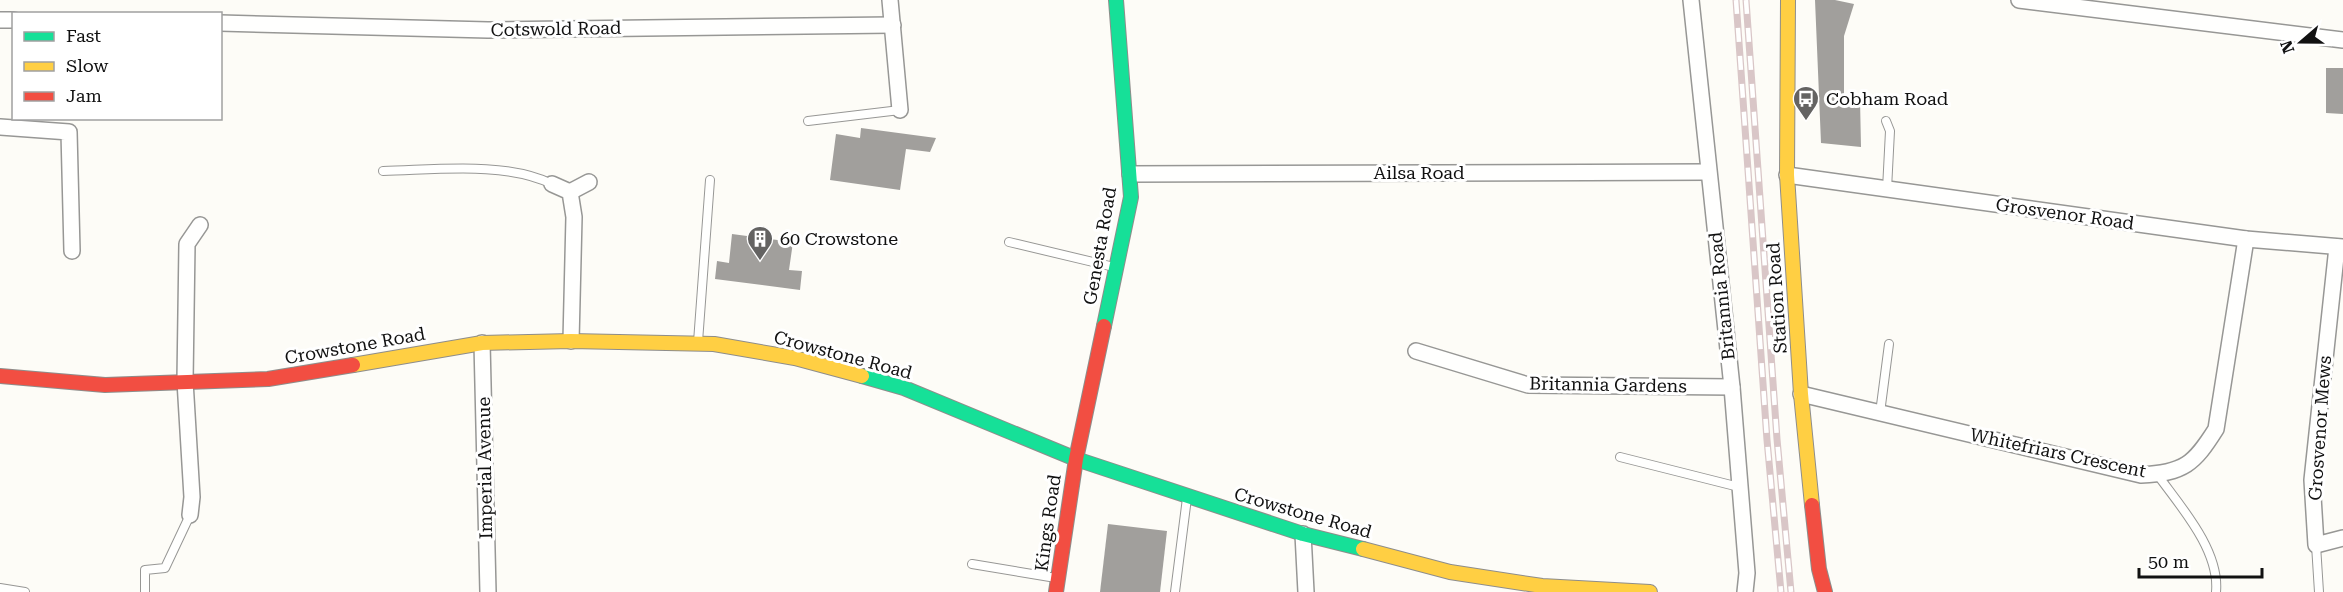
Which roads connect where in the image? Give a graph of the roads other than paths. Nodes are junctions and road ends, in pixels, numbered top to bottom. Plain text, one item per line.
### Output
1 (890, 0) edge
2 (1116, 0) edge
3 (1691, 0) edge
4 (1788, 0) edge
5 (2019, 0) edge
6 (222, 23) edge
7 (892, 26) junction
8 (2343, 40) edge
9 (900, 110) joint
10 (808, 121) dead end
11 (1886, 121) dead end
12 (0, 127) edge
13 (383, 171) dead end
14 (1708, 172) junction
15 (1130, 174) junction
16 (1787, 175) junction
17 (710, 180) dead end
18 (590, 182) dead end
19 (552, 184) joint
20 (1887, 189) junction
21 (570, 192) junction
22 (200, 225) dead end
23 (2246, 239) junction
24 (1009, 242) dead end
25 (2340, 247) edge
26 (72, 251) dead end
27 (1116, 267) junction
28 (571, 341) junction
29 (482, 344) junction
30 (698, 344) junction
31 (1889, 344) dead end
32 (1416, 351) dead end
33 (0, 376) edge
34 (185, 381) junction
35 (1732, 387) junction
36 (1801, 394) junction
37 (1880, 413) junction
38 (1620, 457) dead end
39 (1076, 459) junction
40 (2157, 474) junction
41 (1738, 487) junction
42 (1187, 496) junction
43 (190, 515) joint
44 (1303, 534) junction
45 (2343, 538) edge
46 (2316, 545) junction
47 (972, 564) dead end
48 (1057, 585) edge
49 (0, 588) edge
50 (1543, 589) edge
51 (13, 592) edge
52 (25, 592) edge
53 (145, 592) edge
54 (488, 592) edge
55 (1174, 592) edge
56 (1306, 592) edge
57 (1650, 592) edge
58 (1745, 592) edge
59 (1825, 592) edge
60 (2216, 592) edge
61 (2319, 592) edge

1 - 7 street
2 - 15 street, Genesta Road
3 - 14 street, Britannia Road
4 - 16 street, Station Road
5 - 8 street
6 - 7 street, Cotswold Road
7 - 9 street
9 - 10 lane
11 - 20 lane
12 - 26 street
13 - 19 lane
14 - 15 street, Ailsa Road
14 - 35 street, Britannia Road
15 - 27 street, Genesta Road
16 - 20 street, Grosvenor Road
16 - 36 street, Station Road
17 - 30 lane
18 - 21 street
19 - 21 street
20 - 23 street, Grosvenor Road
21 - 28 street
22 - 34 street
23 - 25 street, Grosvenor Road
23 - 40 street, Whitefriars Crescent
24 - 27 lane
25 - 46 street, Grosvenor Mews
27 - 39 street, Genesta Road
28 - 29 street, Crowstone Road
28 - 30 street, Crowstone Road
29 - 34 street, Crowstone Road
29 - 54 street, Imperial Avenue
30 - 39 street, Crowstone Road
31 - 37 lane
32 - 35 street, Britannia Gardens
33 - 34 street, Crowstone Road
34 - 43 street
35 - 41 street, Britannia Road
36 - 37 street, Whitefriars Crescent
36 - 59 street, Station Road
37 - 40 street, Whitefriars Crescent
38 - 41 lane
39 - 42 street, Crowstone Road
39 - 48 street, Kings Road
40 - 60 lane
41 - 58 street, Britannia Road
42 - 44 street, Crowstone Road
42 - 55 lane
43 - 53 lane
44 - 50 street, Crowstone Road
44 - 56 street
45 - 46 street
46 - 61 lane
47 - 48 lane
49 - 51 lane
50 - 57 street, Crowstone Road
51 - 52 lane

